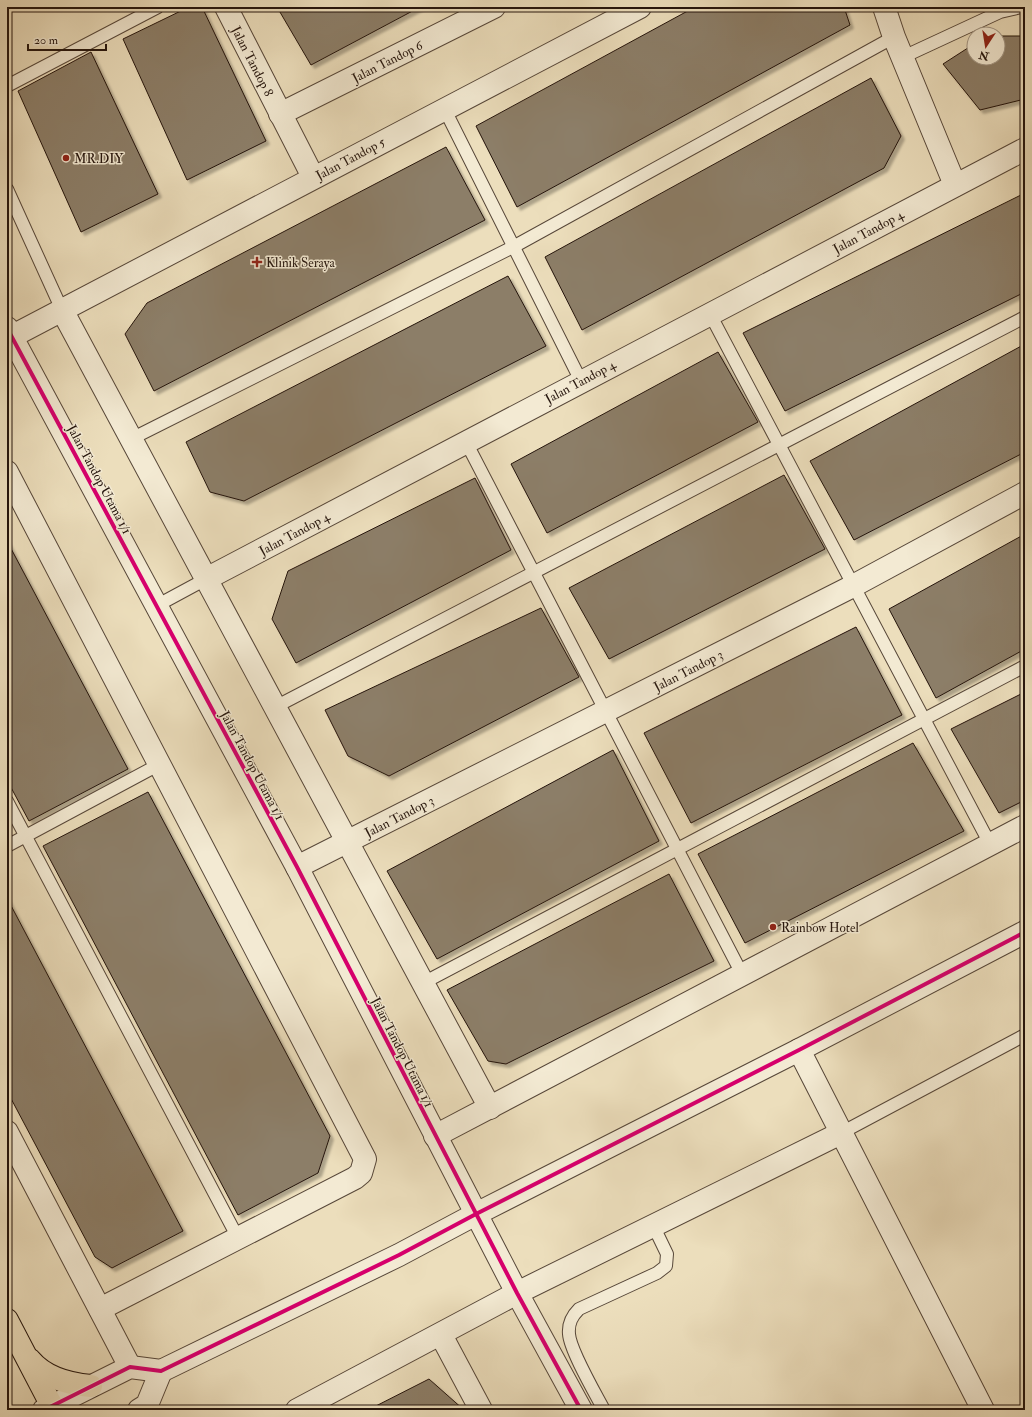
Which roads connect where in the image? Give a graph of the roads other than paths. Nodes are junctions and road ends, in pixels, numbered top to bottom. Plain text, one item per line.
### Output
1 (158, 7) edge
2 (226, 7) edge
3 (494, 7) edge
4 (640, 7) edge
5 (884, 7) edge
6 (1021, 7) edge
7 (894, 37) junction
8 (903, 57) junction
9 (7, 86) edge
10 (444, 108) junction
11 (280, 114) junction
12 (1025, 149) edge
13 (313, 177) junction
14 (955, 185) junction
15 (7, 189) edge
16 (513, 247) junction
17 (62, 310) junction
18 (710, 314) junction
19 (1025, 317) edge
20 (9, 334) edge
21 (581, 381) junction
22 (131, 439) junction
23 (466, 442) junction
24 (779, 445) junction
25 (7, 472) edge
26 (1025, 493) edge
27 (533, 572) junction
28 (206, 579) junction
29 (854, 586) junction
30 (156, 606) junction
31 (1025, 666) edge
32 (275, 707) junction
33 (606, 711) junction
34 (923, 718) junction
35 (160, 764) junction
36 (7, 801) edge
37 (1025, 826) edge
38 (25, 836) junction
39 (348, 842) junction
40 (990, 844) junction
41 (7, 846) edge
42 (676, 848) junction
43 (297, 868) junction
44 (1025, 932) edge
45 (742, 974) junction
46 (423, 983) junction
47 (1025, 1035) edge
48 (799, 1050) junction
49 (490, 1108) junction
50 (7, 1132) edge
51 (841, 1133) junction
52 (435, 1136) junction
53 (476, 1214) junction
54 (653, 1225) junction
55 (238, 1238) junction
56 (517, 1293) junction
57 (100, 1309) junction
58 (7, 1320) edge
59 (441, 1335) junction
60 (22, 1349) junction
61 (130, 1367) junction
62 (161, 1371) junction
63 (91, 1386) junction
64 (50, 1408) edge
65 (145, 1408) edge
66 (301, 1409) edge
67 (481, 1410) edge
68 (581, 1410) edge
69 (604, 1410) edge
70 (983, 1410) edge

1 - 9 lane
2 - 11 street, Jalan Tandop 8
3 - 11 street, Jalan Tandop 6
4 - 10 street, Jalan Tandop 5
5 - 7 street
6 - 8 lane
7 - 8 street
7 - 16 lane
8 - 14 street
10 - 13 street, Jalan Tandop 5
10 - 16 lane
11 - 13 street, Jalan Tandop 8
12 - 14 street, Jalan Tandop 4
13 - 17 street, Jalan Tandop 5
14 - 18 street, Jalan Tandop 4
15 - 17 lane
16 - 21 lane
16 - 22 lane
17 - 20 street, Jalan Tandop 5
17 - 22 street
18 - 21 street, Jalan Tandop 4
18 - 24 lane
19 - 24 lane
20 - 30 street, Jalan Tandop Utama 1/1
21 - 23 street, Jalan Tandop 4
22 - 28 street
23 - 27 lane
23 - 28 street, Jalan Tandop 4
24 - 27 lane
24 - 29 lane
25 - 35 street
26 - 29 street, Jalan Tandop 3
27 - 32 lane
27 - 33 lane
28 - 30 lane
28 - 32 street
29 - 33 street, Jalan Tandop 3
29 - 34 lane
30 - 43 street, Jalan Tandop Utama 1/1
31 - 34 lane
32 - 39 street
33 - 39 street, Jalan Tandop 3
33 - 42 lane
34 - 40 lane
34 - 42 lane
35 - 38 lane
35 - 55 street
36 - 38 lane
37 - 40 street
38 - 41 lane
38 - 55 lane
39 - 43 street, Jalan Tandop 3
39 - 46 street
40 - 45 street
42 - 45 lane
42 - 46 lane
43 - 52 street, Jalan Tandop Utama 1/1
44 - 48 street
45 - 49 street
46 - 49 street
47 - 51 lane
48 - 51 street
48 - 53 street
49 - 52 street
50 - 57 street
51 - 54 street
51 - 70 street
52 - 53 street, Jalan Tandop Utama 1/1
53 - 56 street, Jalan Tandop Utama 1/1
53 - 62 street
54 - 56 street
54 - 69 lane
55 - 57 street
56 - 59 street
56 - 68 street, Jalan Tandop Utama 1/1
57 - 61 street
58 - 60 main road
59 - 66 street
59 - 67 street
60 - 63 main road
60 - 64 main road
61 - 62 street
61 - 63 street
62 - 65 street
63 - 64 street

